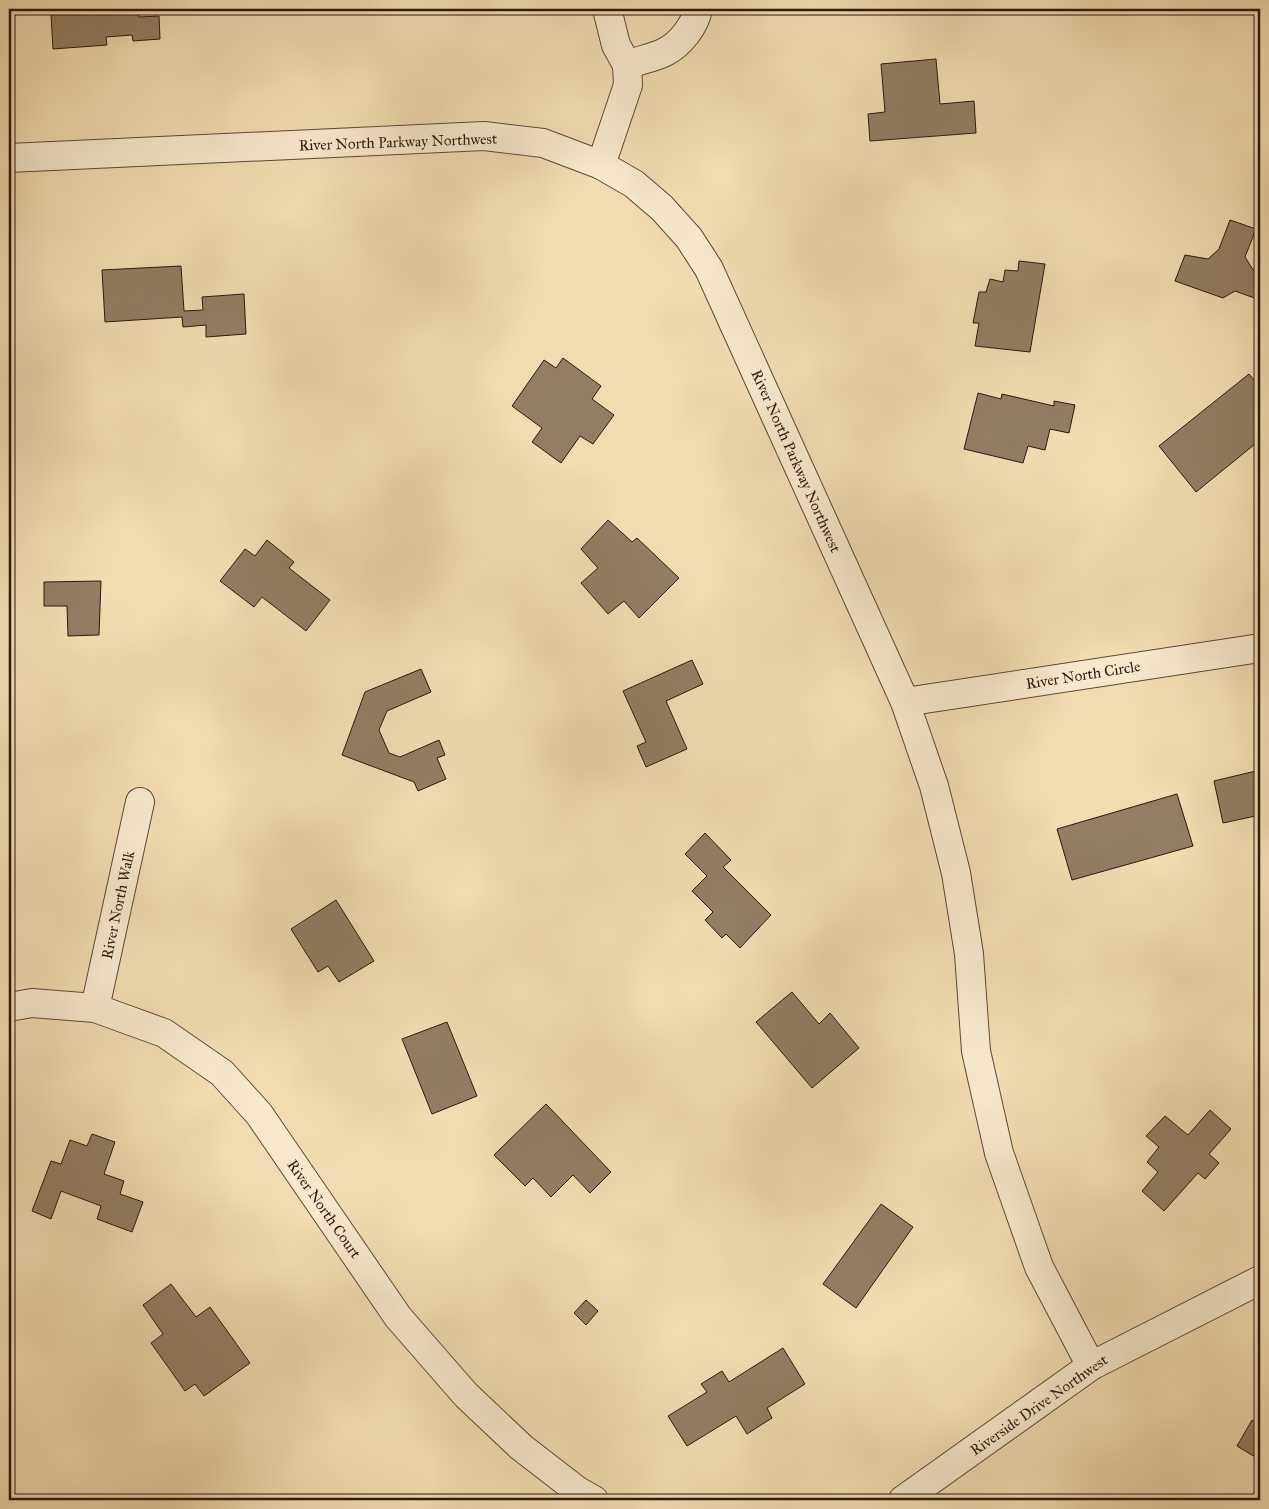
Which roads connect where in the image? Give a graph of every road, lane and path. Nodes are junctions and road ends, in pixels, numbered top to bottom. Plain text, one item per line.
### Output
1 (607, 9) edge
2 (698, 9) edge
3 (627, 65) junction
4 (9, 158) edge
5 (601, 165) junction
6 (1260, 648) edge
7 (905, 702) junction
8 (140, 802) dead end
9 (9, 1006) edge
10 (95, 1008) junction
11 (1260, 1280) edge
12 (1091, 1366) junction
13 (594, 1500) edge
14 (903, 1500) edge

1 - 3 street
2 - 3 street
3 - 5 street
4 - 5 street, River North Parkway Northwest
5 - 7 street, River North Parkway Northwest
6 - 7 street, River North Circle
7 - 12 street, River North Parkway Northwest
8 - 10 street, River North Walk
9 - 10 street, River North Court
10 - 13 street, River North Court
11 - 12 street, Riverside Drive Northwest
12 - 14 street, Riverside Drive Northwest

